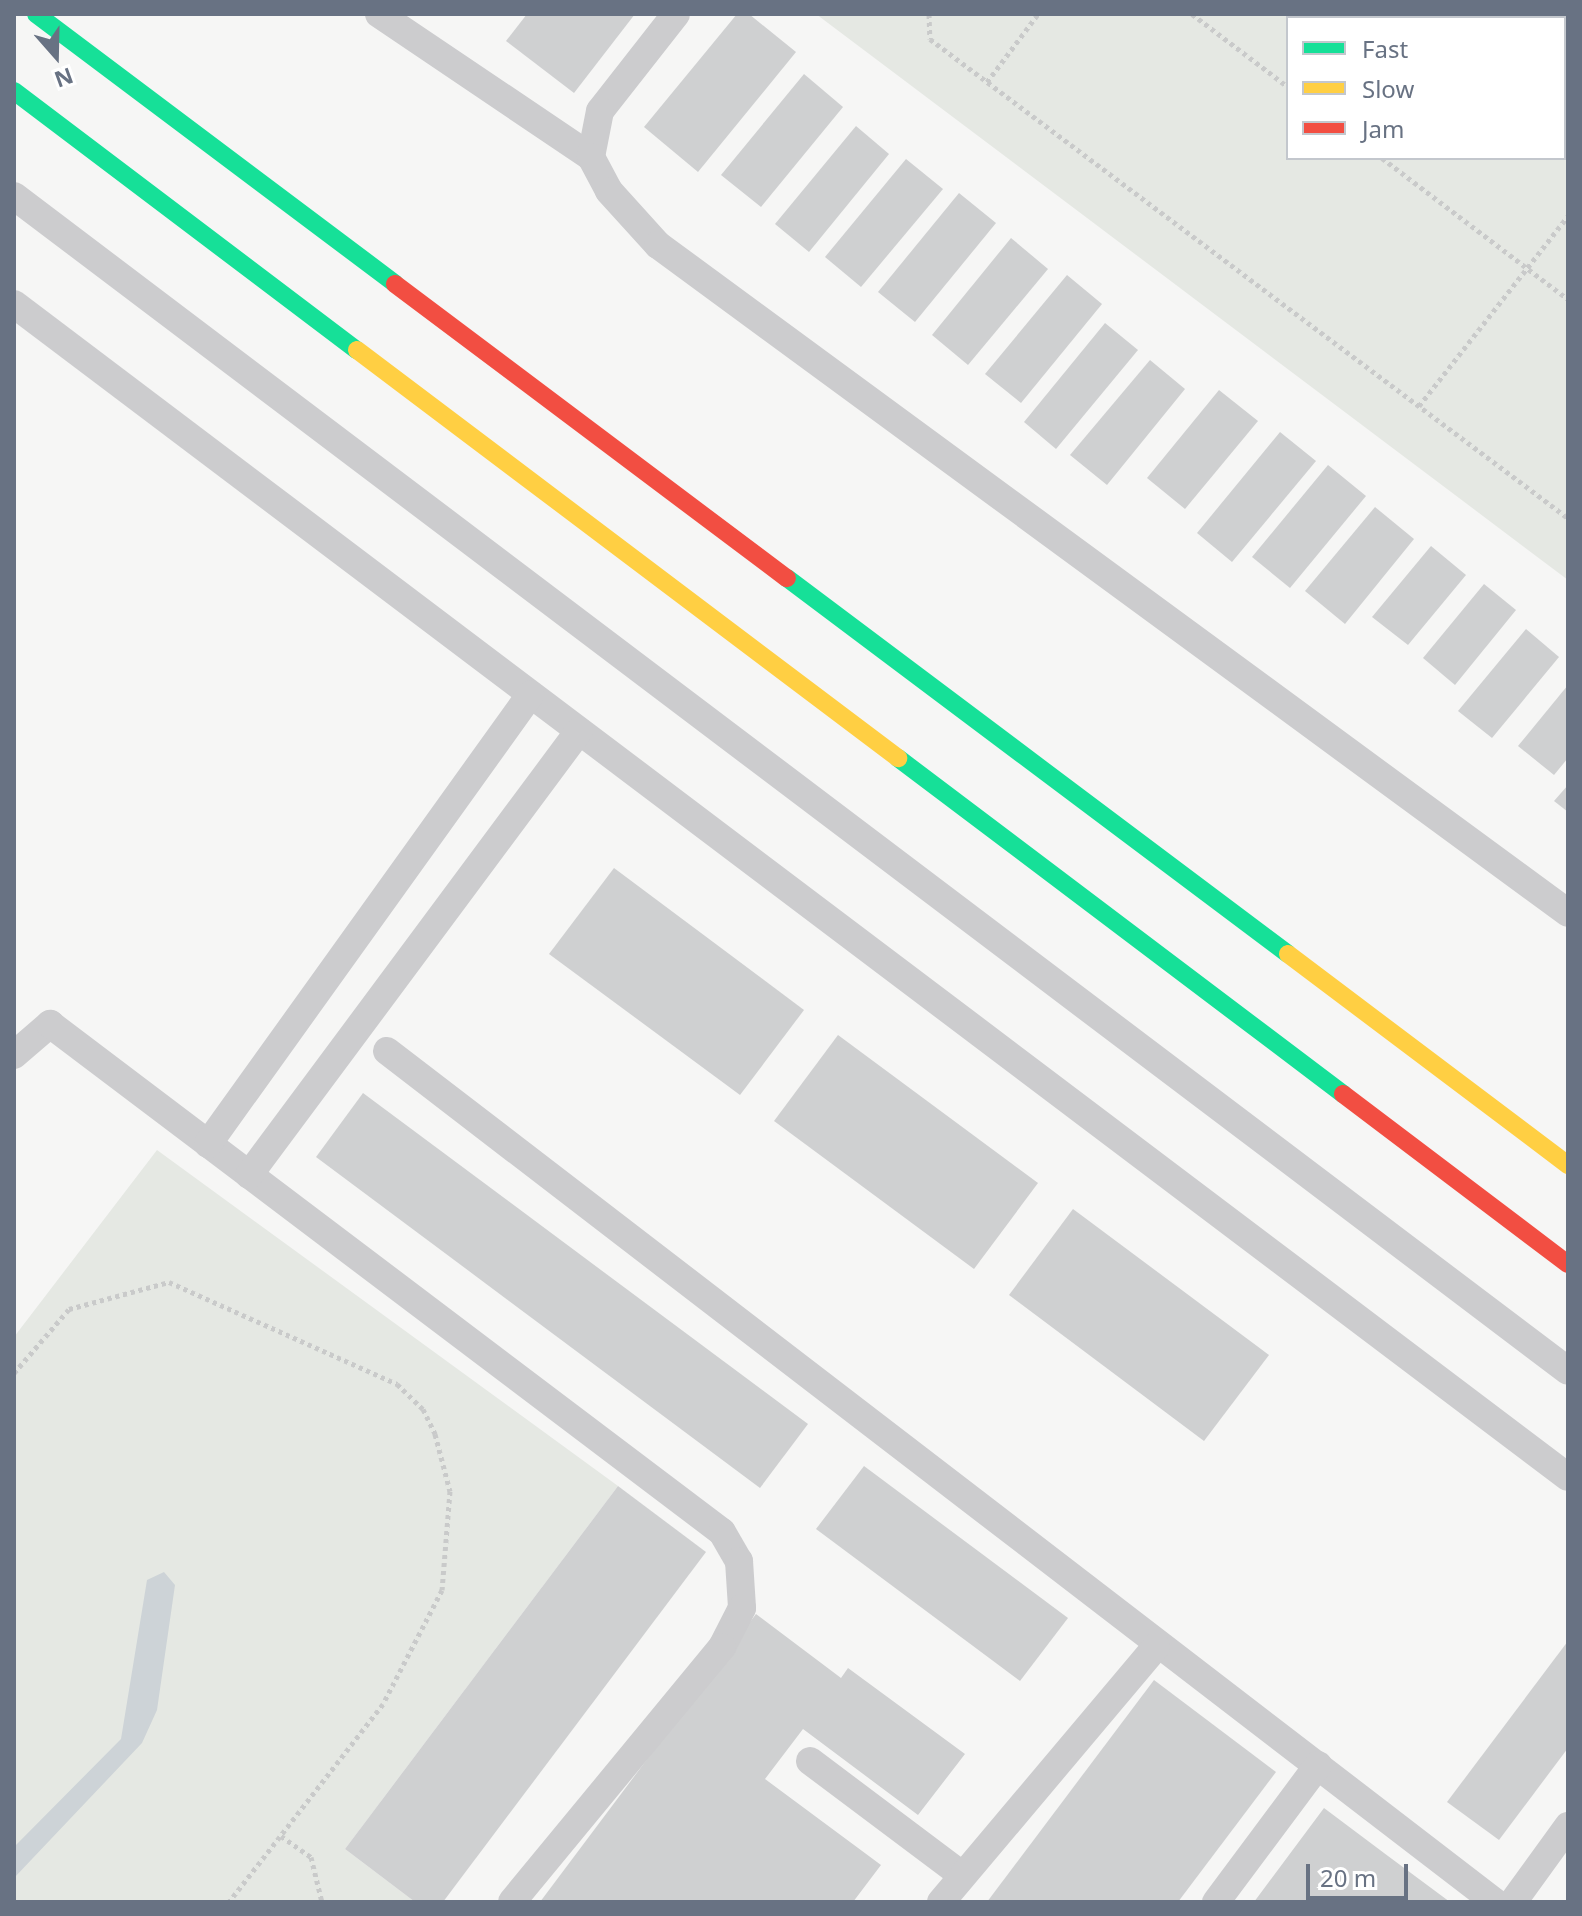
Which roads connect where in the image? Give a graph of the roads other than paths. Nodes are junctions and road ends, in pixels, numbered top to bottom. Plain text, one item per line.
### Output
1 (36, 14) edge
2 (379, 14) edge
3 (676, 14) edge
4 (14, 91) edge
5 (591, 157) junction
6 (14, 196) edge
7 (14, 304) edge
8 (530, 695) junction
9 (579, 731) junction
10 (1568, 913) edge
11 (387, 1051) dead end
12 (14, 1055) edge
13 (208, 1144) junction
14 (1568, 1165) edge
15 (249, 1175) junction
16 (1568, 1264) edge
17 (1568, 1371) edge
18 (1568, 1477) edge
19 (1156, 1647) junction
20 (810, 1761) dead end
21 (1318, 1765) junction
22 (1568, 1826) edge
23 (959, 1873) junction
24 (512, 1902) edge
25 (941, 1902) edge
26 (1216, 1902) edge
27 (1495, 1902) edge
28 (1513, 1902) edge

1 - 14 street
2 - 5 street
3 - 5 street
4 - 16 street
5 - 10 street
6 - 17 street
7 - 8 street
8 - 9 street
8 - 13 street
9 - 15 street
9 - 18 street
11 - 19 street
12 - 13 street
13 - 15 street
15 - 24 street
19 - 21 street
19 - 23 street
20 - 23 street
21 - 26 street
21 - 27 street
22 - 28 street
23 - 25 street

